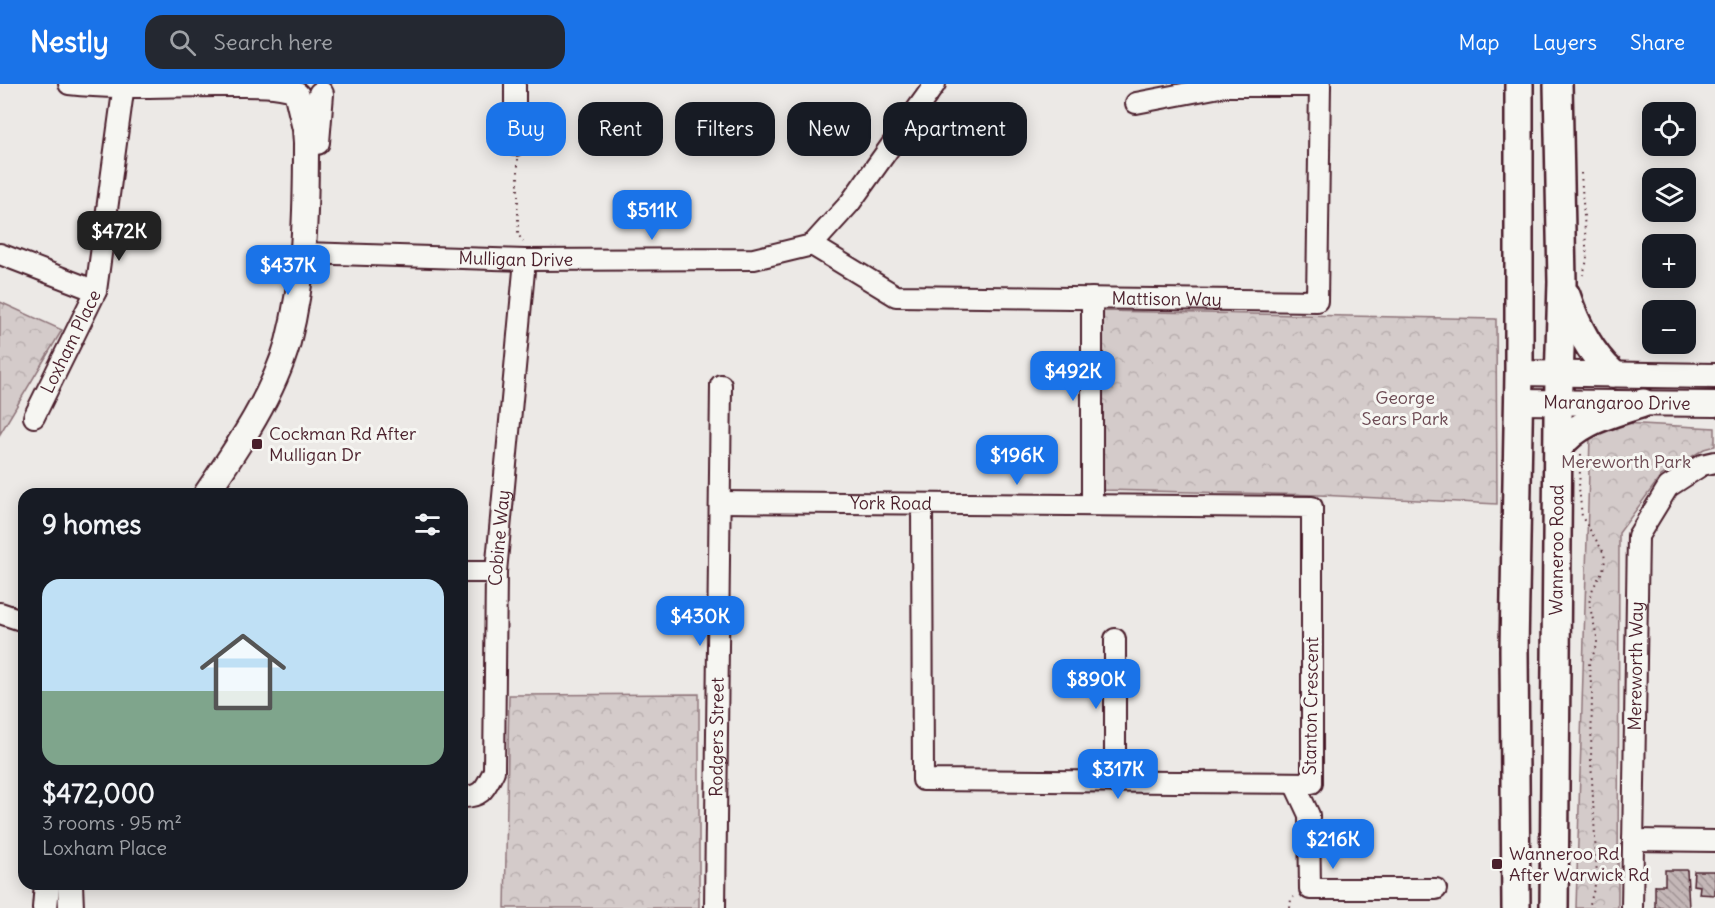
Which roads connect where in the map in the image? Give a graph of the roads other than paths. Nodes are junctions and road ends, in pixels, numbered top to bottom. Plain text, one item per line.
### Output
1 (69, 84) edge
2 (515, 84) edge
3 (935, 84) edge
4 (1519, 84) edge
5 (1558, 84) edge
6 (1320, 85) edge
7 (124, 86) edge
8 (306, 90) edge
9 (515, 102) edge
10 (1136, 103) dead end
11 (813, 245) junction
12 (524, 251) junction
13 (309, 253) junction
14 (0, 254) edge
15 (1572, 282) junction
16 (96, 291) junction
17 (1092, 298) junction
18 (1559, 372) junction
19 (1519, 373) junction
20 (1612, 373) junction
21 (1715, 376) edge
22 (721, 385) dead end
23 (1519, 402) junction
24 (1559, 402) junction
25 (1643, 403) junction
26 (1715, 404) edge
27 (34, 417) dead end
28 (1558, 448) junction
29 (1715, 462) edge
30 (210, 488) edge
31 (225, 488) edge
32 (721, 502) junction
33 (922, 504) junction
34 (1092, 505) junction
35 (1312, 507) joint
36 (468, 572) edge
37 (496, 572) junction
38 (0, 613) edge
39 (18, 619) edge
40 (1115, 639) dead end
41 (1115, 782) junction
42 (1294, 783) junction
43 (468, 797) edge
44 (1633, 840) junction
45 (1715, 841) edge
46 (1436, 889) dead end
47 (46, 890) edge
48 (70, 890) edge
49 (45, 908) edge
50 (71, 908) edge
51 (715, 908) edge
52 (1516, 908) edge
53 (1554, 908) edge
54 (1632, 908) edge

1 - 7 street
2 - 9 street
3 - 11 street
4 - 19 highway
5 - 15 highway, Wanneroo Road
6 - 10 street
6 - 17 street, Mattison Way
7 - 8 street
7 - 16 street, Loxham Place
8 - 13 main road
11 - 12 street, Mulligan Drive
11 - 17 street, Mattison Way
12 - 13 street, Mulligan Drive
12 - 37 street, Cobine Way
13 - 30 main road
13 - 31 main road
14 - 16 street
15 - 18 highway, Wanneroo Road
15 - 20 highway
16 - 27 street, Loxham Place
17 - 34 street
18 - 19 main road, Marangaroo Drive
18 - 20 main road, Marangaroo Drive
18 - 24 highway, Wanneroo Road
19 - 23 highway
20 - 21 main road, Marangaroo Drive
22 - 32 street, Rodgers Street
23 - 24 main road, Marangaroo Drive
23 - 52 highway
24 - 25 main road, Marangaroo Drive
24 - 28 highway, Wanneroo Road
25 - 26 main road, Marangaroo Drive
25 - 28 highway
28 - 53 highway, Wanneroo Road
29 - 44 street, Mereworth Way
32 - 33 street, York Road
32 - 51 street, Rodgers Street
33 - 34 street, York Road
33 - 41 street, Stanton Crescent
34 - 35 street, York Road
35 - 42 street, Stanton Crescent
36 - 37 street
37 - 43 street, Cobine Way
38 - 39 street
40 - 41 street
41 - 42 street, Stanton Crescent
42 - 46 street
44 - 45 street
44 - 54 street, Mereworth Way
47 - 49 main road
48 - 50 main road

